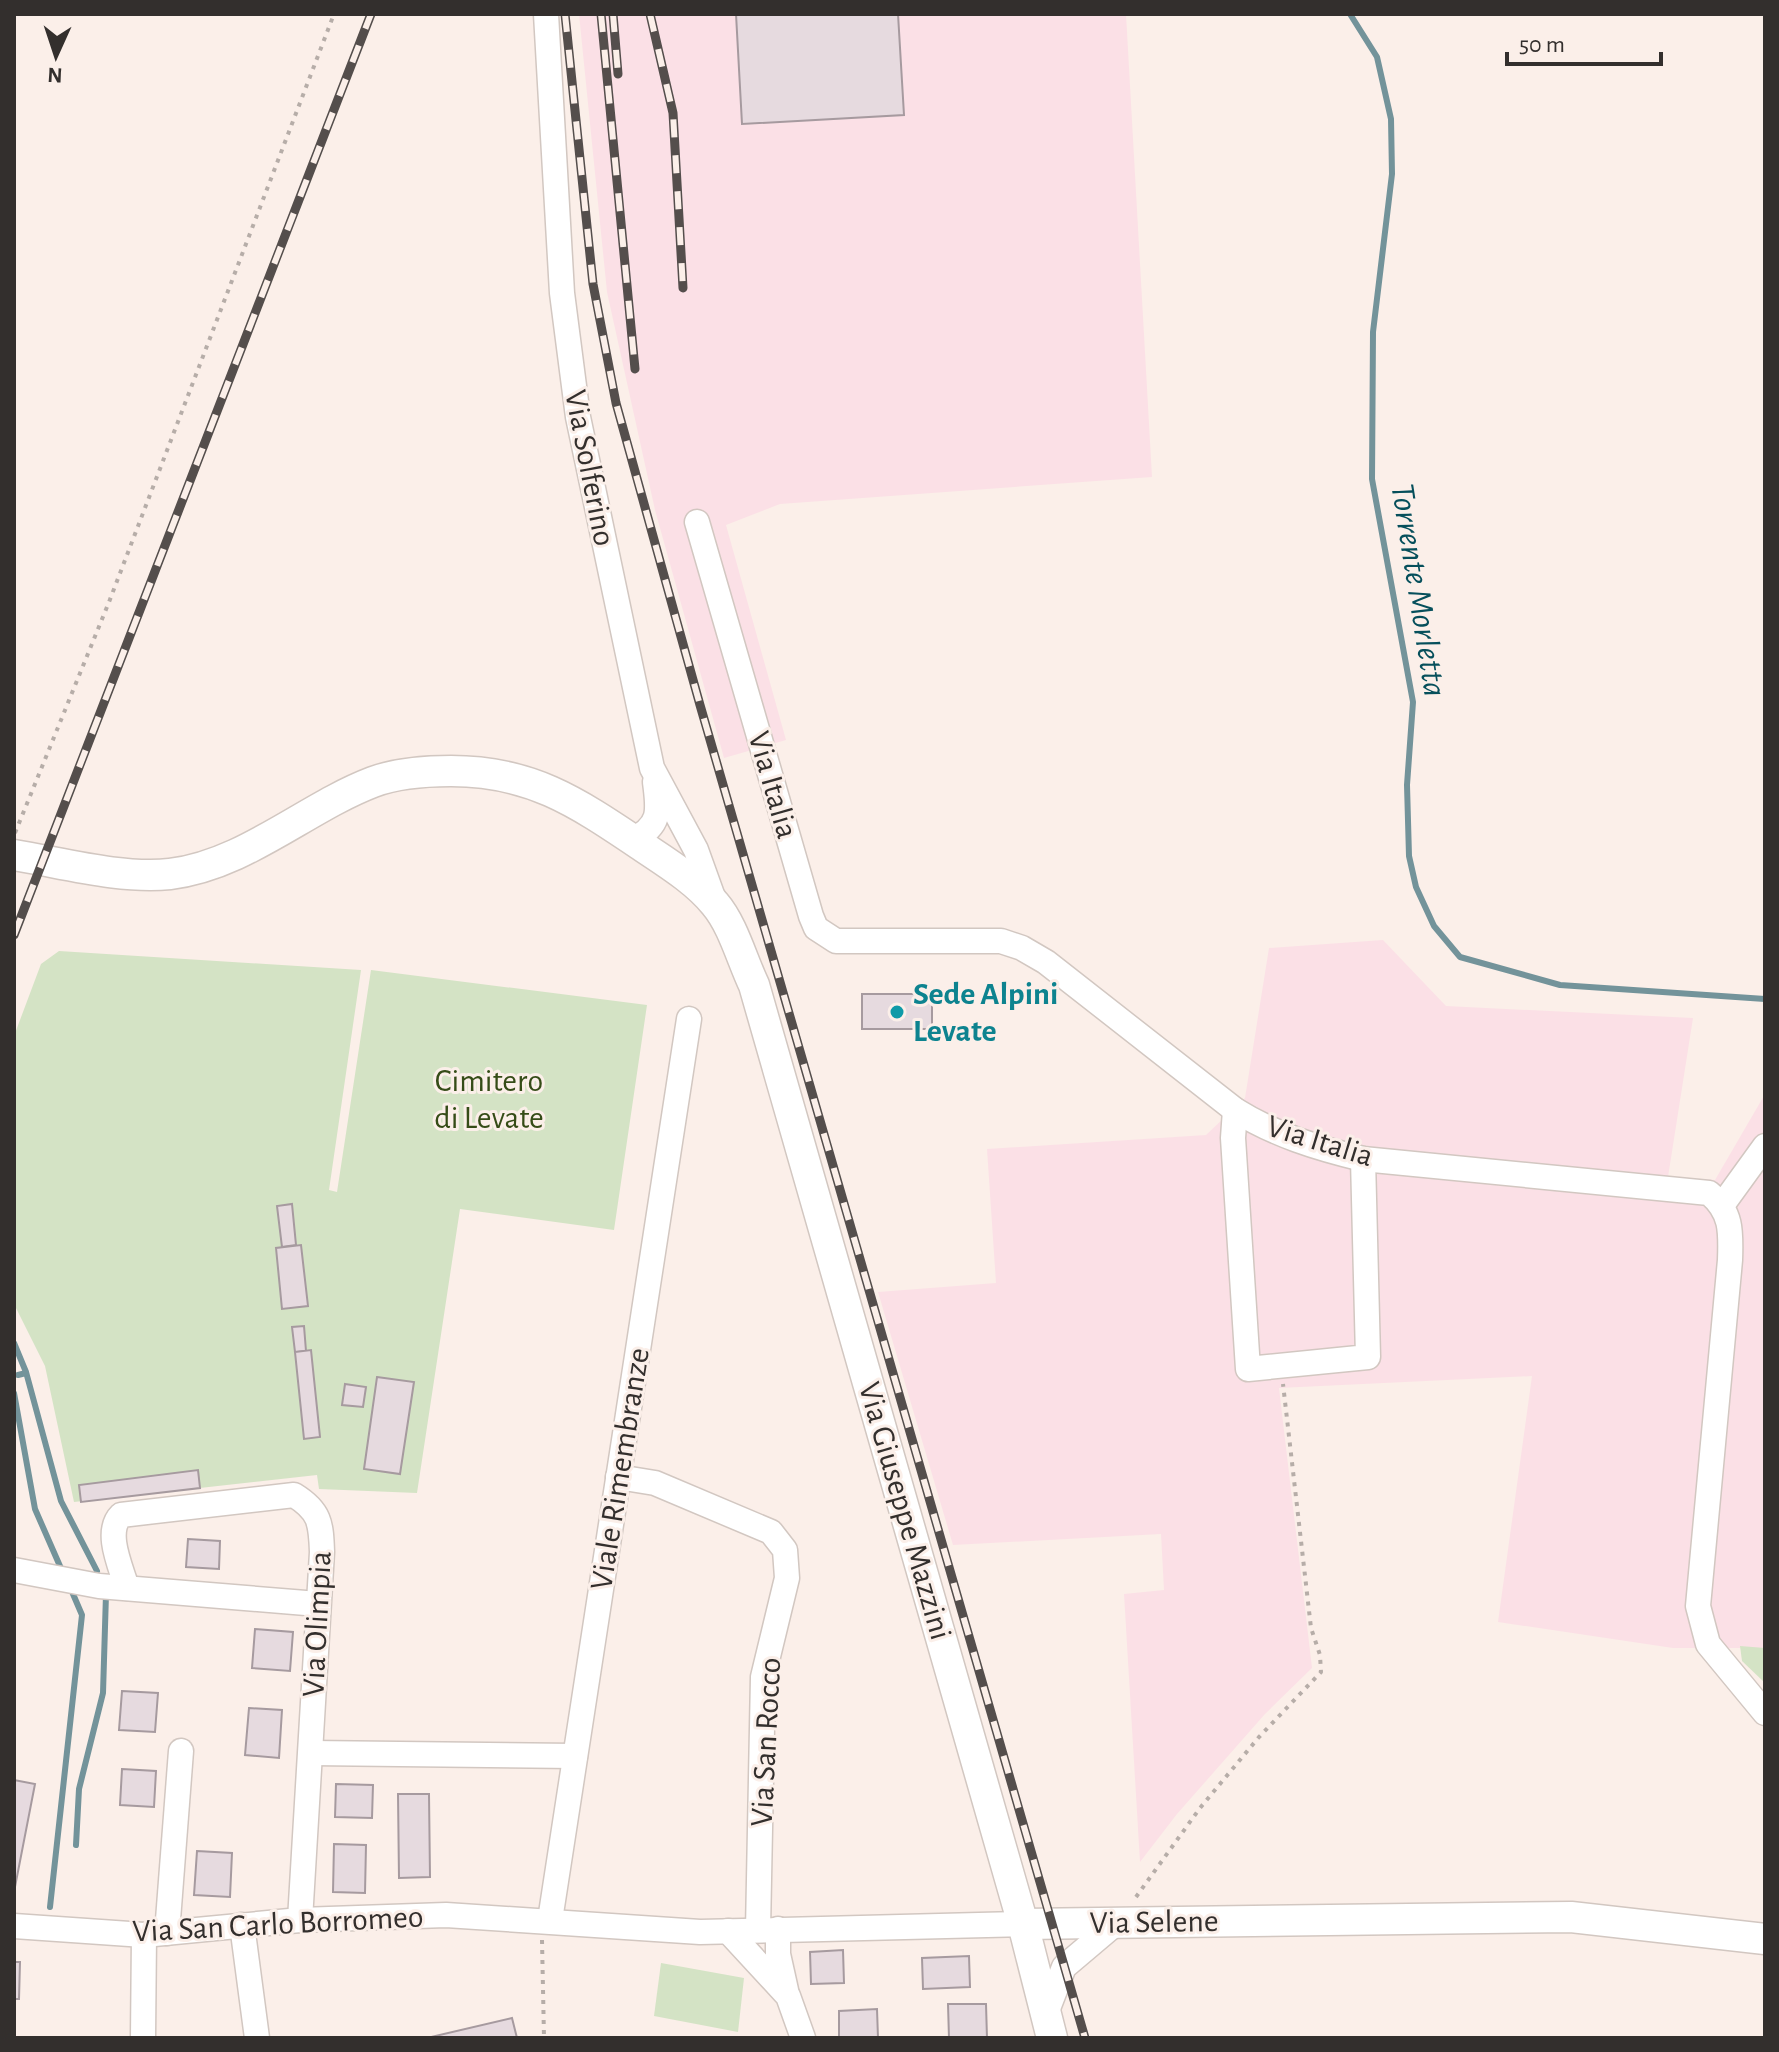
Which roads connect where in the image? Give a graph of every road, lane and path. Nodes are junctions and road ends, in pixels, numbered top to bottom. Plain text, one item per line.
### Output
1 (334, 14) edge
2 (546, 14) edge
3 (697, 522) dead end
4 (652, 768) junction
5 (681, 819) junction
6 (14, 835) edge
7 (632, 840) junction
8 (14, 855) edge
9 (668, 864) junction
10 (715, 904) junction
11 (689, 1019) dead end
12 (1235, 1110) junction
13 (1765, 1146) edge
14 (1363, 1159) junction
15 (1723, 1204) junction
16 (1281, 1366) junction
17 (618, 1477) junction
18 (14, 1570) edge
19 (127, 1588) junction
20 (318, 1604) junction
21 (1765, 1713) edge
22 (181, 1751) dead end
23 (311, 1753) junction
24 (575, 1756) junction
25 (1122, 1915) junction
26 (546, 1919) junction
27 (300, 1920) junction
28 (1023, 1924) junction
29 (242, 1925) junction
30 (14, 1926) edge
31 (768, 1929) junction
32 (728, 1931) junction
33 (156, 1934) junction
34 (1765, 1939) edge
35 (788, 1996) junction
36 (1050, 2024) edge
37 (143, 2038) edge
38 (257, 2038) edge
39 (544, 2038) edge
40 (803, 2038) edge

1 - 6 path
2 - 4 street, Via Solferino
3 - 12 street, Via Italia
4 - 5 street, Via Solferino
4 - 7 street
5 - 9 street
5 - 10 street, Via Solferino
7 - 8 street
7 - 9 street
9 - 10 street
10 - 28 street, Via Giuseppe Mazzini
11 - 17 street, Viale Rimembranze
12 - 14 street, Via Italia
12 - 16 street
13 - 15 street
14 - 15 street, Via Italia
14 - 16 street
15 - 21 street
16 - 25 path
17 - 24 street, Viale Rimembranze
17 - 31 street, Via San Rocco
18 - 19 street
19 - 20 street
19 - 20 street, Via Olimpia
20 - 23 street, Via Olimpia
22 - 33 street
23 - 24 street
23 - 27 street, Via Olimpia
24 - 26 street, Viale Rimembranze
25 - 28 street, Via Selene
25 - 34 street, Via Selene
25 - 36 street
26 - 27 street, Via San Carlo Borromeo
26 - 32 street, Via Selene
26 - 39 path
27 - 29 street, Via San Carlo Borromeo
28 - 31 street, Via Selene
28 - 36 street, Via Giuseppe Mazzini
29 - 33 street, Via San Carlo Borromeo
29 - 38 street
30 - 33 street, Via San Carlo Borromeo
31 - 32 street, Via Selene
31 - 35 street, Via San Rocco
32 - 35 street
33 - 37 street
35 - 40 street, Via San Rocco

